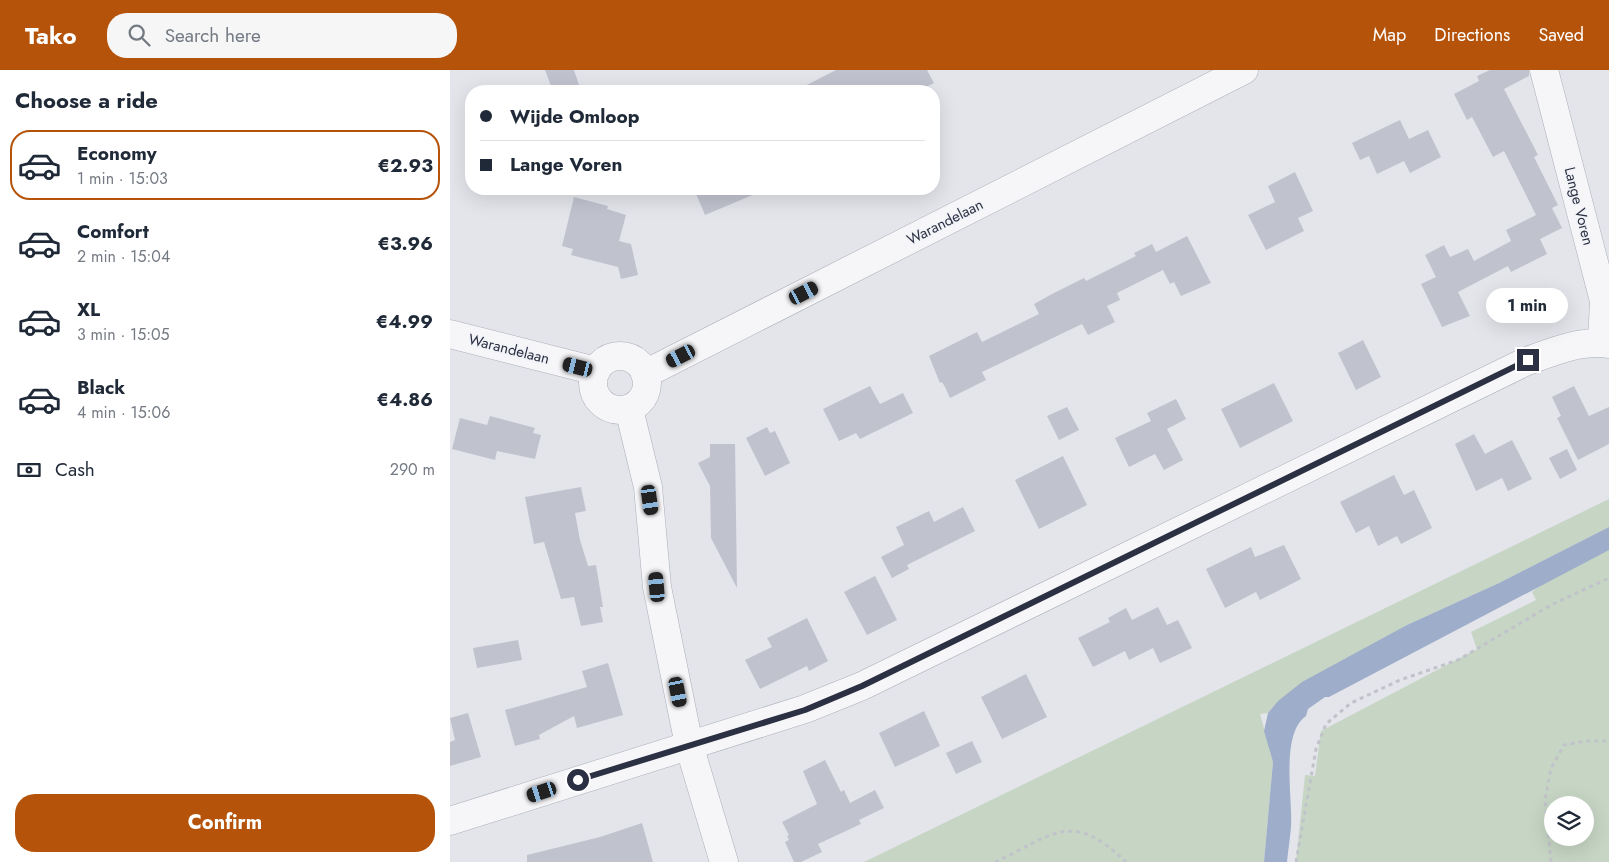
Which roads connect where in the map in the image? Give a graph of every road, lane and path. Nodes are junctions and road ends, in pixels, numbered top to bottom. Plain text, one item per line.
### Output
1 (1244, 70) edge
2 (1544, 70) edge
3 (450, 334) edge
4 (1606, 344) edge
5 (596, 371) junction
6 (645, 374) junction
7 (629, 409) junction
8 (1609, 578) edge
9 (1609, 741) edge
10 (689, 745) junction
11 (450, 821) edge
12 (724, 862) edge
13 (995, 862) edge
14 (1126, 862) edge
15 (1296, 862) edge
16 (1551, 862) edge

1 - 6 street, Warandelaan
2 - 4 street, Lange Voren
3 - 5 street, Warandelaan
4 - 10 street, Lange Voren
5 - 6 street
5 - 7 street
6 - 7 street
7 - 10 street
8 - 15 path
9 - 16 path
10 - 11 street, Lange Voren
10 - 12 street
13 - 14 path

